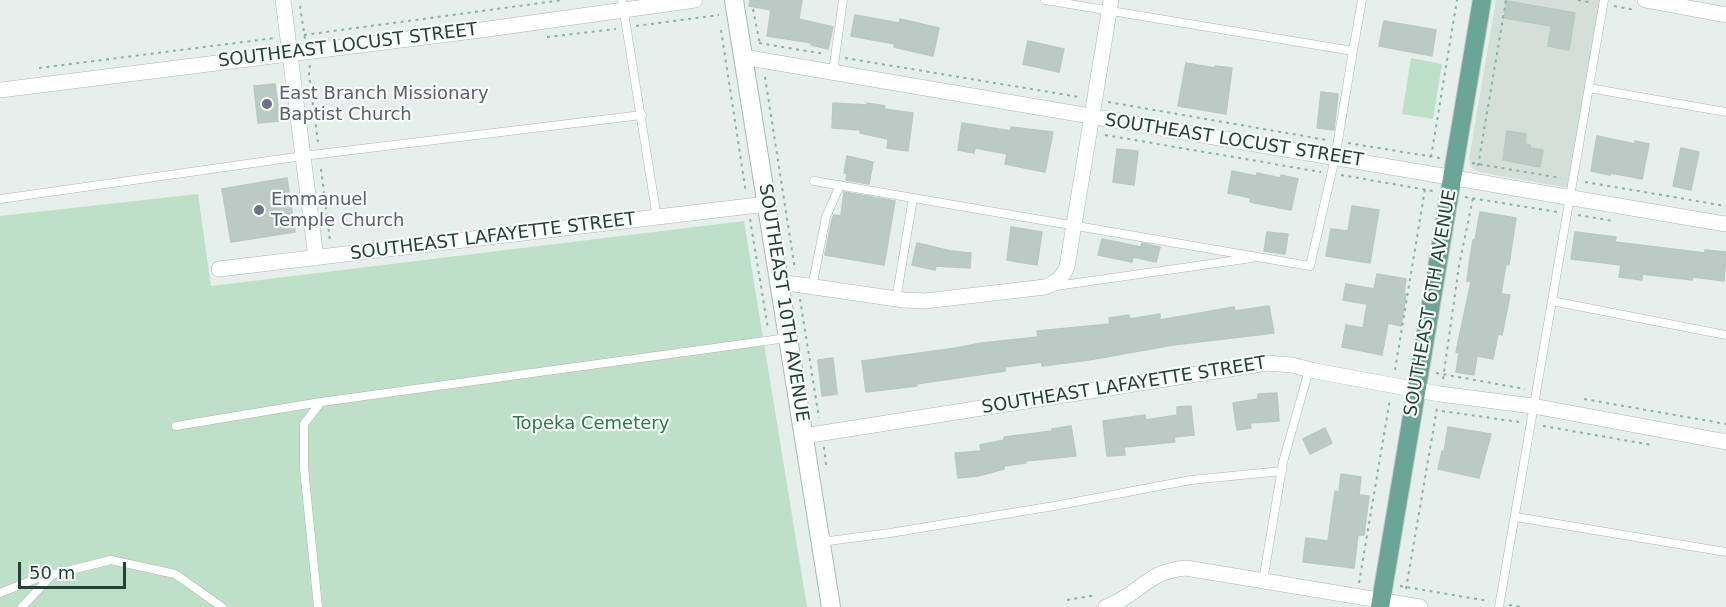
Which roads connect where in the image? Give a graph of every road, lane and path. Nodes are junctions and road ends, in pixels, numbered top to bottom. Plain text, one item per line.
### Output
1 (283, 0) edge
2 (299, 0) edge
3 (695, 0) edge
4 (752, 0) edge
5 (843, 0) edge
6 (1045, 0) edge
7 (1362, 0) edge
8 (1457, 0) edge
9 (1482, 0) edge
10 (1506, 0) edge
11 (1604, 0) edge
12 (1645, 0) edge
13 (726, 4) edge
14 (623, 5) edge
15 (1110, 6) edge
16 (719, 15) dead end
17 (1726, 15) edge
18 (720, 27) dead end
19 (759, 43) junction
20 (307, 51) junction
21 (1353, 51) junction
22 (290, 53) junction
23 (835, 56) junction
24 (743, 57) junction
25 (762, 59) junction
26 (832, 72) junction
27 (1589, 88) junction
28 (0, 90) edge
29 (1094, 100) junction
30 (1726, 112) edge
31 (642, 114) junction
32 (1090, 125) junction
33 (1338, 142) junction
34 (319, 155) junction
35 (303, 156) junction
36 (1431, 156) junction
37 (1479, 164) junction
38 (1333, 166) junction
39 (1428, 172) junction
40 (1452, 177) junction
41 (1573, 180) junction
42 (814, 181) dead end
43 (1476, 181) junction
44 (840, 185) junction
45 (1425, 190) junction
46 (1570, 196) junction
47 (914, 198) junction
48 (1473, 198) junction
49 (0, 199) edge
50 (767, 204) junction
51 (1726, 206) edge
52 (748, 207) junction
53 (1568, 214) junction
54 (657, 218) junction
55 (1624, 223) dead end
56 (1726, 224) edge
57 (1074, 225) junction
58 (331, 248) dead end
59 (1260, 257) junction
60 (316, 258) junction
61 (219, 269) dead end
62 (796, 284) junction
63 (1045, 287) junction
64 (896, 300) junction
65 (1552, 301) junction
66 (1726, 334) edge
67 (788, 338) junction
68 (770, 341) junction
69 (1309, 370) junction
70 (1392, 386) junction
71 (1440, 394) junction
72 (1415, 398) junction
73 (321, 402) junction
74 (1389, 402) junction
75 (1533, 406) junction
76 (1437, 410) junction
77 (1531, 424) junction
78 (176, 426) dead end
79 (813, 435) junction
80 (1726, 442) edge
81 (1654, 445) dead end
82 (827, 469) dead end
83 (1282, 471) junction
84 (1516, 517) junction
85 (821, 542) junction
86 (1726, 552) edge
87 (53, 574) junction
88 (1263, 581) junction
89 (1400, 586) dead end
90 (1406, 587) junction
91 (0, 593) edge
92 (1357, 597) junction
93 (1381, 604) edge
94 (1403, 604) junction
95 (1500, 605) edge
96 (22, 607) edge
97 (222, 607) edge
98 (318, 607) edge
99 (831, 607) edge
100 (1106, 607) edge
101 (1420, 607) edge
102 (1522, 607) edge

1 - 22 street
2 - 20 path
3 - 14 street, SOUTHEAST LOCUST STREET
4 - 19 path
5 - 23 lane
6 - 15 lane
7 - 21 lane
8 - 36 path
9 - 40 main road, SOUTHEAST 6TH AVENUE
10 - 37 path
11 - 27 lane
12 - 17 street
13 - 16 path
13 - 24 main road, SOUTHEAST 10TH AVENUE
14 - 20 street, SOUTHEAST LOCUST STREET
14 - 31 lane
15 - 21 lane
15 - 29 street
18 - 52 path
19 - 23 path
19 - 25 path
20 - 22 street, SOUTHEAST LOCUST STREET
20 - 34 path
21 - 33 lane
22 - 28 street, SOUTHEAST LOCUST STREET
22 - 35 street
23 - 26 lane
23 - 29 path
24 - 25 street, SOUTHEAST LOCUST STREET
24 - 50 main road, SOUTHEAST 10TH AVENUE
25 - 26 street, SOUTHEAST LOCUST STREET
25 - 62 path
26 - 32 street, SOUTHEAST LOCUST STREET
27 - 30 lane
27 - 41 lane
29 - 32 street
29 - 33 path
31 - 34 lane
31 - 54 lane
32 - 38 street, SOUTHEAST LOCUST STREET
32 - 38 path
32 - 57 street
33 - 36 path
33 - 38 lane
34 - 35 lane
34 - 58 path
35 - 49 lane
35 - 60 street
36 - 39 path
36 - 40 path
37 - 40 path
37 - 41 path
37 - 43 path
38 - 39 street, SOUTHEAST LOCUST STREET
38 - 45 path
38 - 59 lane
39 - 40 street, SOUTHEAST LOCUST STREET
39 - 45 path
40 - 43 street, SOUTHEAST LOCUST STREET
40 - 45 path
40 - 48 path
40 - 72 main road, SOUTHEAST 6TH AVENUE
41 - 46 lane
41 - 51 path
42 - 44 lane
43 - 46 street, SOUTHEAST LOCUST STREET
43 - 48 path
44 - 47 lane
44 - 62 lane
45 - 70 path
46 - 53 lane
46 - 56 street, SOUTHEAST LOCUST STREET
47 - 57 lane
47 - 64 lane
48 - 53 path
48 - 71 path
50 - 52 street, SOUTHEAST LAFAYETTE STREET
50 - 62 main road, SOUTHEAST 10TH AVENUE
52 - 54 street, SOUTHEAST LAFAYETTE STREET
52 - 68 path
53 - 55 path
53 - 65 lane
54 - 60 street, SOUTHEAST LAFAYETTE STREET
57 - 59 lane
57 - 63 street
59 - 63 lane
60 - 61 street, SOUTHEAST LAFAYETTE STREET
62 - 64 street
62 - 67 main road, SOUTHEAST 10TH AVENUE
62 - 79 path
63 - 64 street
65 - 66 lane
65 - 75 lane
67 - 68 lane
67 - 79 main road, SOUTHEAST 10TH AVENUE
68 - 73 lane
69 - 70 street, SOUTHEAST LAFAYETTE STREET
69 - 79 street, SOUTHEAST LAFAYETTE STREET
69 - 83 lane
70 - 72 street, SOUTHEAST LAFAYETTE STREET
70 - 74 path
71 - 72 street, SOUTHEAST LAFAYETTE STREET
71 - 75 street, SOUTHEAST LAFAYETTE STREET
71 - 76 path
72 - 74 path
72 - 93 main road, SOUTHEAST 6TH AVENUE
73 - 78 lane
73 - 98 lane
74 - 92 path
75 - 77 lane
75 - 80 street, SOUTHEAST LAFAYETTE STREET
76 - 77 path
76 - 90 path
77 - 81 path
77 - 84 lane
79 - 82 path
79 - 85 main road, SOUTHEAST 10TH AVENUE
83 - 85 lane
83 - 88 lane
84 - 86 lane
84 - 95 lane
85 - 99 main road, SOUTHEAST 10TH AVENUE
87 - 91 lane
87 - 96 lane
87 - 97 lane
88 - 92 street
88 - 100 street
89 - 90 path
90 - 94 path
90 - 95 path
92 - 93 street
93 - 94 street
94 - 101 street
95 - 102 path

